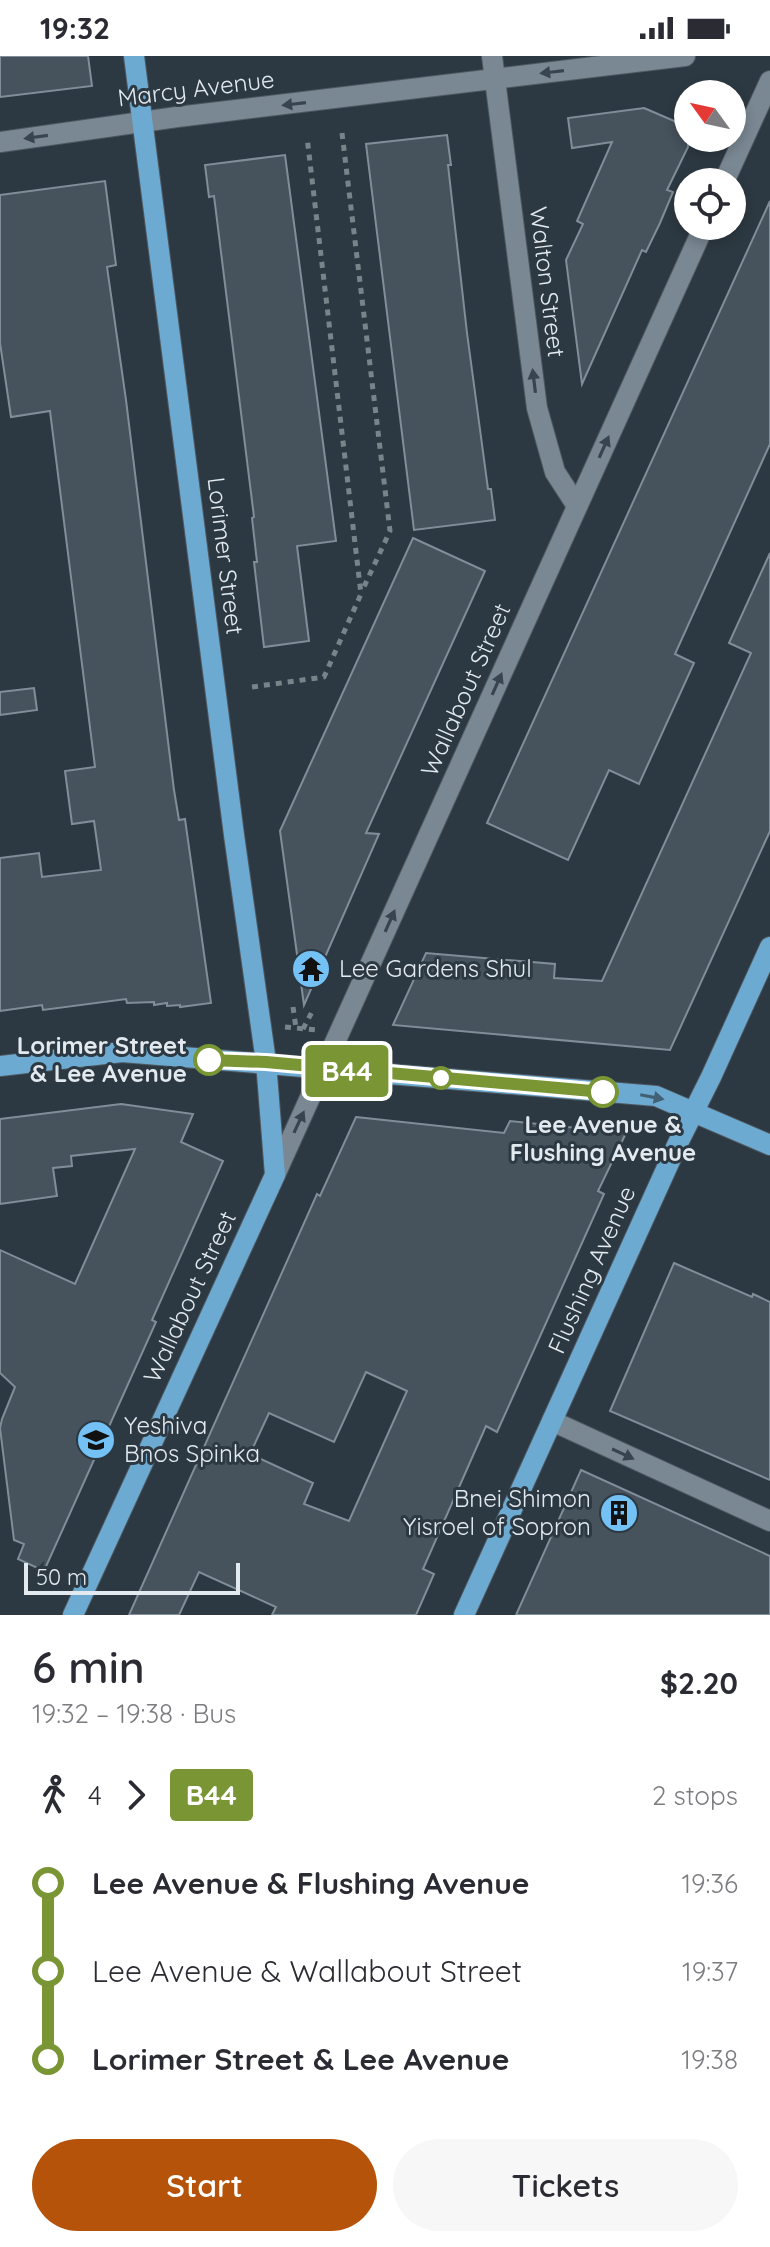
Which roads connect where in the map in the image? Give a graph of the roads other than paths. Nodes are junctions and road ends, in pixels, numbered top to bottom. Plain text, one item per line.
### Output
1 (134, 56) edge
2 (492, 56) edge
3 (685, 56) edge
4 (495, 79) junction
5 (770, 81) edge
6 (143, 122) junction
7 (0, 142) edge
8 (730, 168) edge
9 (698, 240) edge
10 (577, 506) junction
11 (770, 947) edge
12 (266, 1062) junction
13 (0, 1066) edge
14 (323, 1069) junction
15 (694, 1112) junction
16 (770, 1145) edge
17 (275, 1175) junction
18 (552, 1421) junction
19 (770, 1521) edge
20 (73, 1615) edge
21 (464, 1615) edge

1 - 6 main road, Lorimer Street
2 - 4 street, Walton Street
3 -> 4 street, Marcy Avenue
4 -> 6 street, Marcy Avenue
10 -> 4 street, Walton Street
5 - 8 street
6 -> 7 street, Marcy Avenue
6 - 12 main road, Lorimer Street
10 -> 9 street, Wallabout Street
14 -> 10 street, Wallabout Street
11 - 15 main road, Flushing Avenue
12 - 13 main road
12 - 14 main road
12 - 17 main road, Wallabout Street
14 -> 15 main road
17 -> 14 street, Wallabout Street
15 - 16 main road
15 - 18 main road, Flushing Avenue
17 - 20 main road, Wallabout Street
18 -> 19 street
18 - 21 main road, Flushing Avenue

